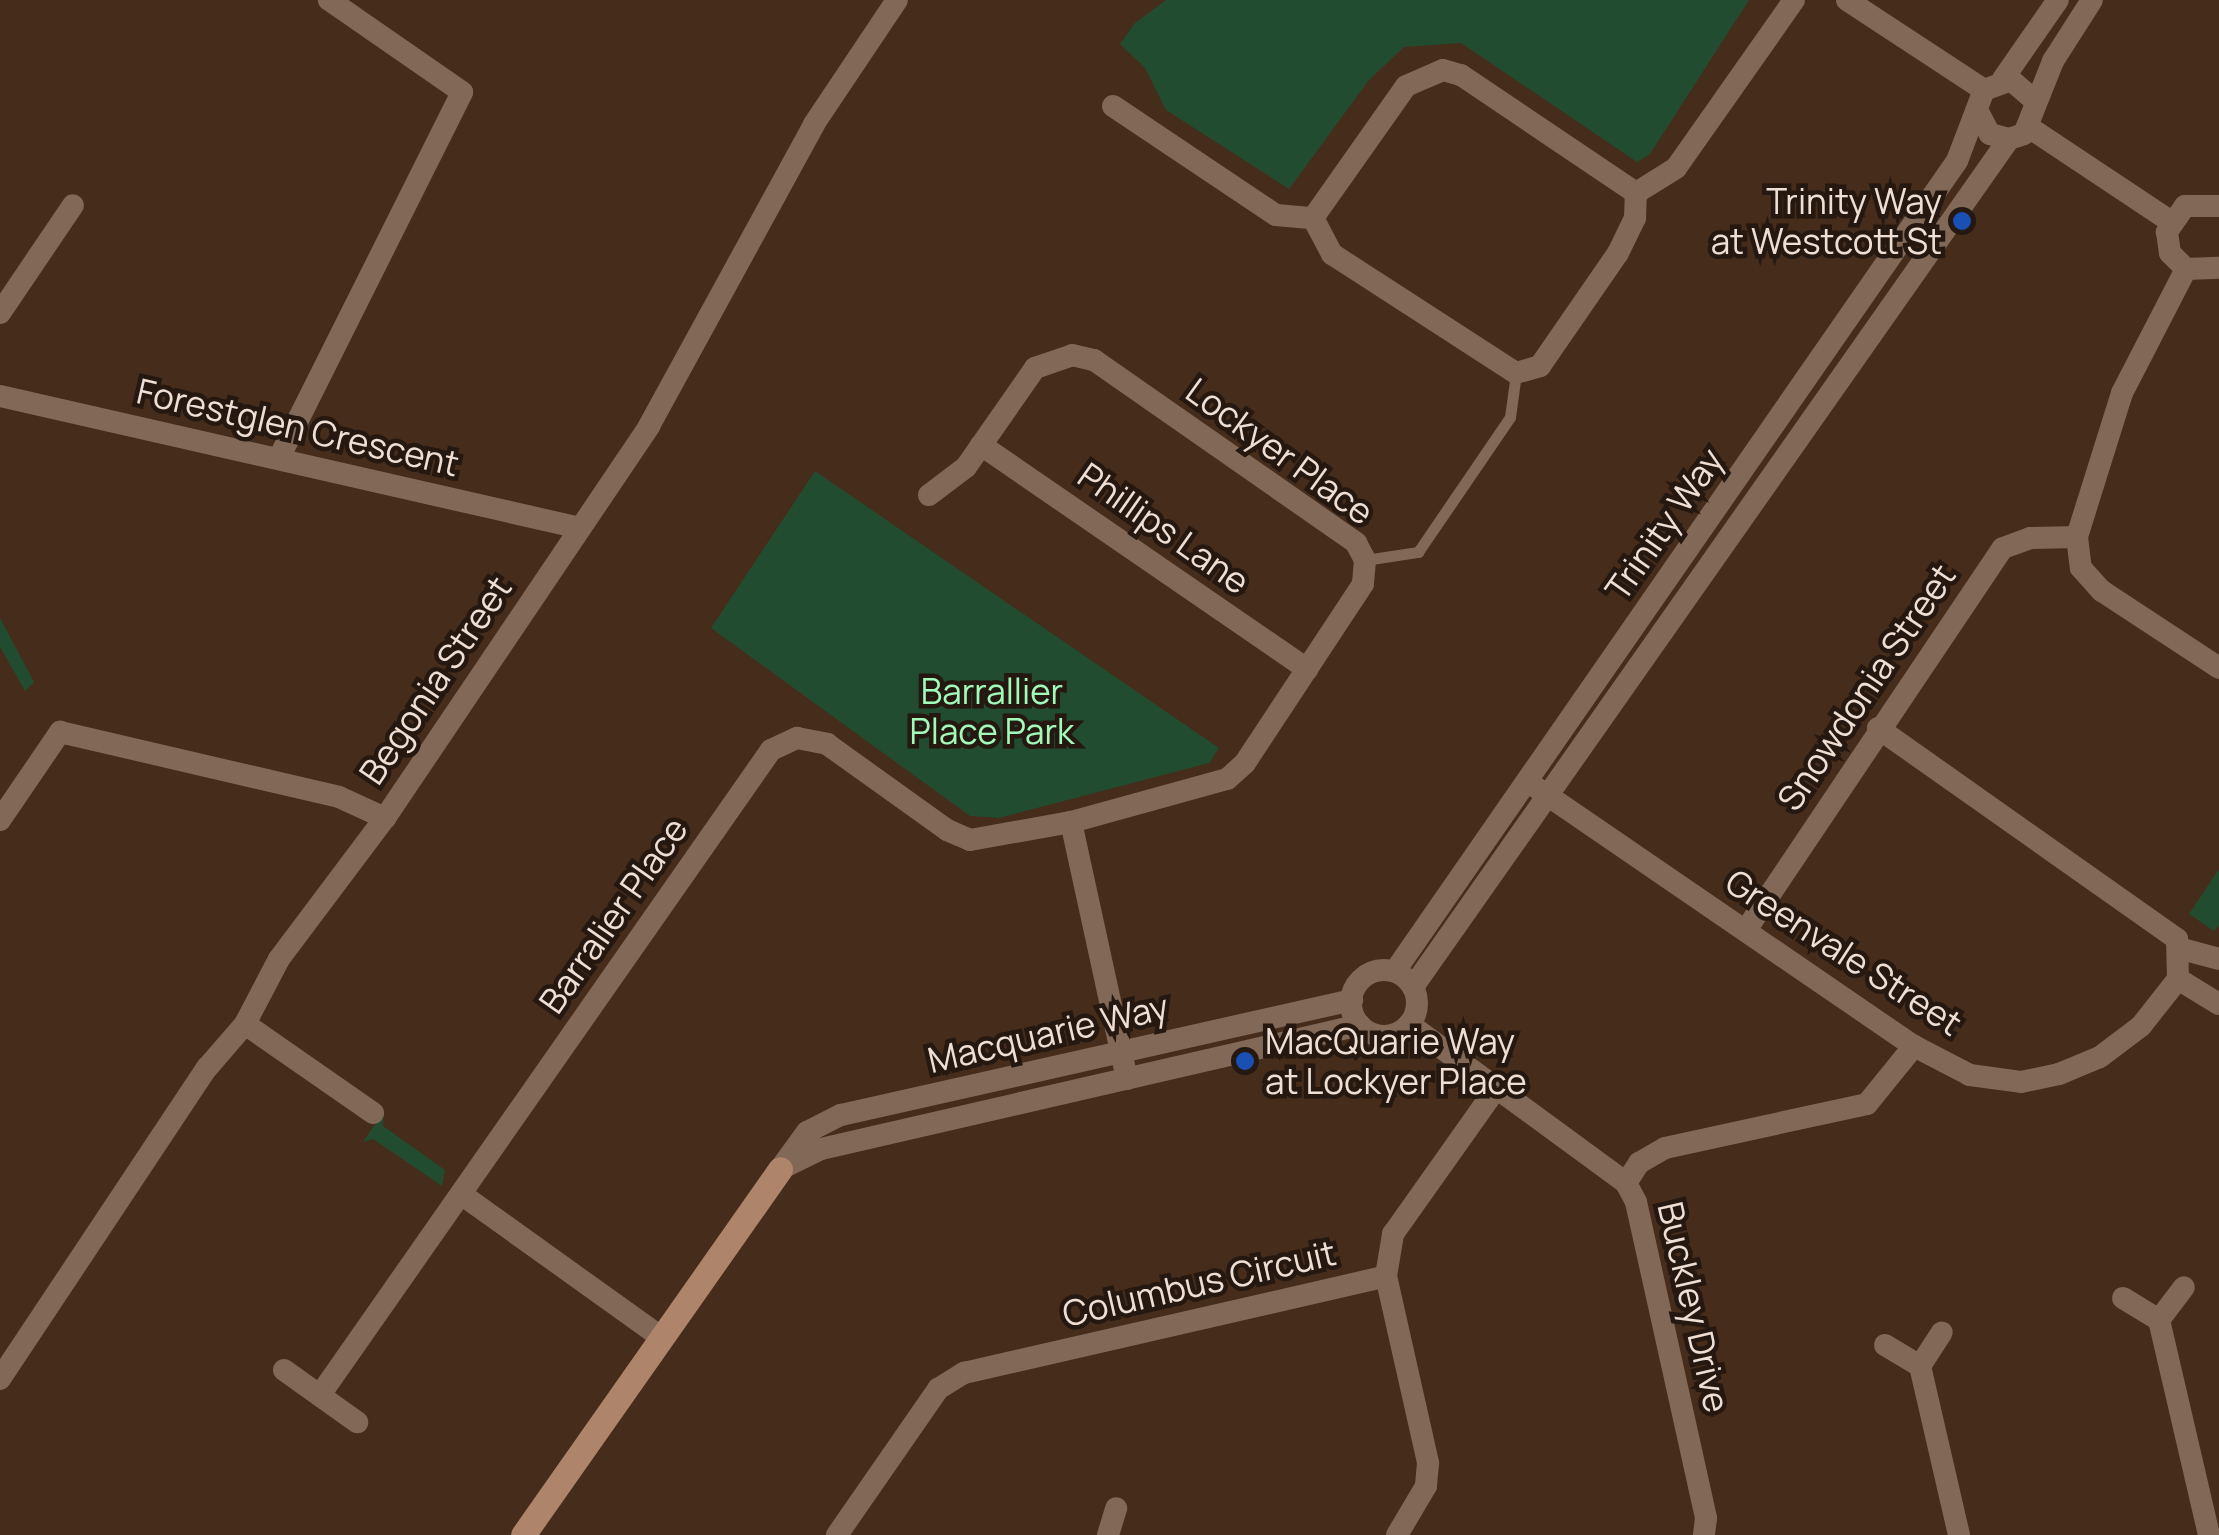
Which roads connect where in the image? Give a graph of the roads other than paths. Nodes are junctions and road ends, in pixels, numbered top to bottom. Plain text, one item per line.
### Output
1 (329, 0) edge
2 (897, 0) edge
3 (1794, 0) edge
4 (1847, 0) edge
5 (2058, 0) edge
6 (2092, 0) edge
7 (1988, 93) junction
8 (2035, 101) junction
9 (1112, 106) dead end
10 (2019, 134) junction
11 (1636, 193) junction
12 (73, 204) dead end
13 (2219, 206) edge
14 (1313, 218) junction
15 (2170, 221) junction
16 (2219, 268) edge
17 (2186, 269) junction
18 (0, 313) edge
19 (1516, 373) junction
20 (0, 396) edge
21 (981, 445) junction
22 (278, 458) junction
23 (929, 495) dead end
24 (580, 528) junction
25 (2077, 537) junction
26 (1364, 560) junction
27 (2219, 668) edge
28 (1307, 669) junction
29 (1878, 728) junction
30 (1528, 782) junction
31 (1548, 797) junction
32 (384, 818) junction
33 (0, 820) edge
34 (1070, 822) junction
35 (1746, 930) junction
36 (2182, 949) junction
37 (2219, 959) edge
38 (1395, 971) junction
39 (2178, 979) junction
40 (1413, 987) junction
41 (1352, 1000) junction
42 (2219, 1004) edge
43 (245, 1024) junction
44 (1409, 1024) junction
45 (1360, 1025) junction
46 (1914, 1046) junction
47 (1121, 1052) junction
48 (1127, 1079) junction
49 (1495, 1090) junction
50 (374, 1113) dead end
51 (780, 1169) junction
52 (1626, 1183) junction
53 (461, 1194) junction
54 (1386, 1276) junction
55 (2184, 1286) dead end
56 (2123, 1298) dead end
57 (2158, 1320) junction
58 (1942, 1332) dead end
59 (662, 1338) junction
60 (1885, 1346) dead end
61 (1920, 1366) junction
62 (284, 1370) dead end
63 (0, 1380) edge
64 (320, 1395) junction
65 (357, 1422) dead end
66 (1116, 1508) dead end
67 (523, 1535) edge
68 (837, 1535) edge
69 (1108, 1535) edge
70 (1397, 1535) edge
71 (1704, 1535) edge
72 (1959, 1535) edge
73 (2209, 1535) edge

1 - 22 street
2 - 24 street, Begonia Street
3 - 11 street
4 - 7 street
5 - 7 street, Trinity Way
6 - 8 street, Trinity Way
7 - 8 street
7 - 10 street
7 - 30 street, Trinity Way
8 - 10 street, Trinity Way
9 - 14 street
10 - 15 street
10 - 31 street, Trinity Way
11 - 14 street
11 - 19 street
12 - 18 street
13 - 15 street
14 - 19 street
15 - 17 street
16 - 17 street
17 - 25 street
19 - 26 lane
20 - 22 street, Forestglen Crescent
21 - 23 street, Lockyer Place
21 - 26 street, Lockyer Place
21 - 28 street, Phillips Lane
22 - 24 street, Forestglen Crescent
24 - 32 street, Begonia Street
25 - 27 street
25 - 29 street, Snowdonia Street
26 - 28 street, Lockyer Place
28 - 34 street, Lockyer Place
29 - 35 street, Snowdonia Street
29 - 36 street
30 - 31 street, Greenvale Street
30 - 38 street, Trinity Way
31 - 35 street, Greenvale Street
31 - 40 street, Trinity Way
32 - 33 street
32 - 43 street, Begonia Street
34 - 47 street
34 - 53 street, Barralier Place
35 - 46 street, Greenvale Street
36 - 37 street
36 - 39 street
38 - 40 street
38 - 41 street, Trinity Way
39 - 42 street
39 - 46 street, Greenvale Street
40 - 44 street, Trinity Way
41 - 45 street
41 - 47 street, Macquarie Way
43 - 50 street
43 - 63 street, Begonia Street
44 - 45 street
44 - 49 street, Buckley Drive
45 - 48 street, Macquarie Way
46 - 52 street
47 - 48 street
47 - 51 street, Macquarie Way
48 - 51 street, Macquarie Way
49 - 52 street, Buckley Drive
49 - 54 street
51 - 59 street, Macquarie Way
52 - 71 street, Buckley Drive
53 - 59 street
53 - 64 street, Barralier Place
54 - 68 street, Columbus Circuit
54 - 70 street, Columbus Circuit
55 - 57 street
56 - 57 street
57 - 73 street
58 - 61 street
59 - 67 street, Macquarie Way
60 - 61 street
61 - 72 street
62 - 64 street
64 - 65 street
66 - 69 street

